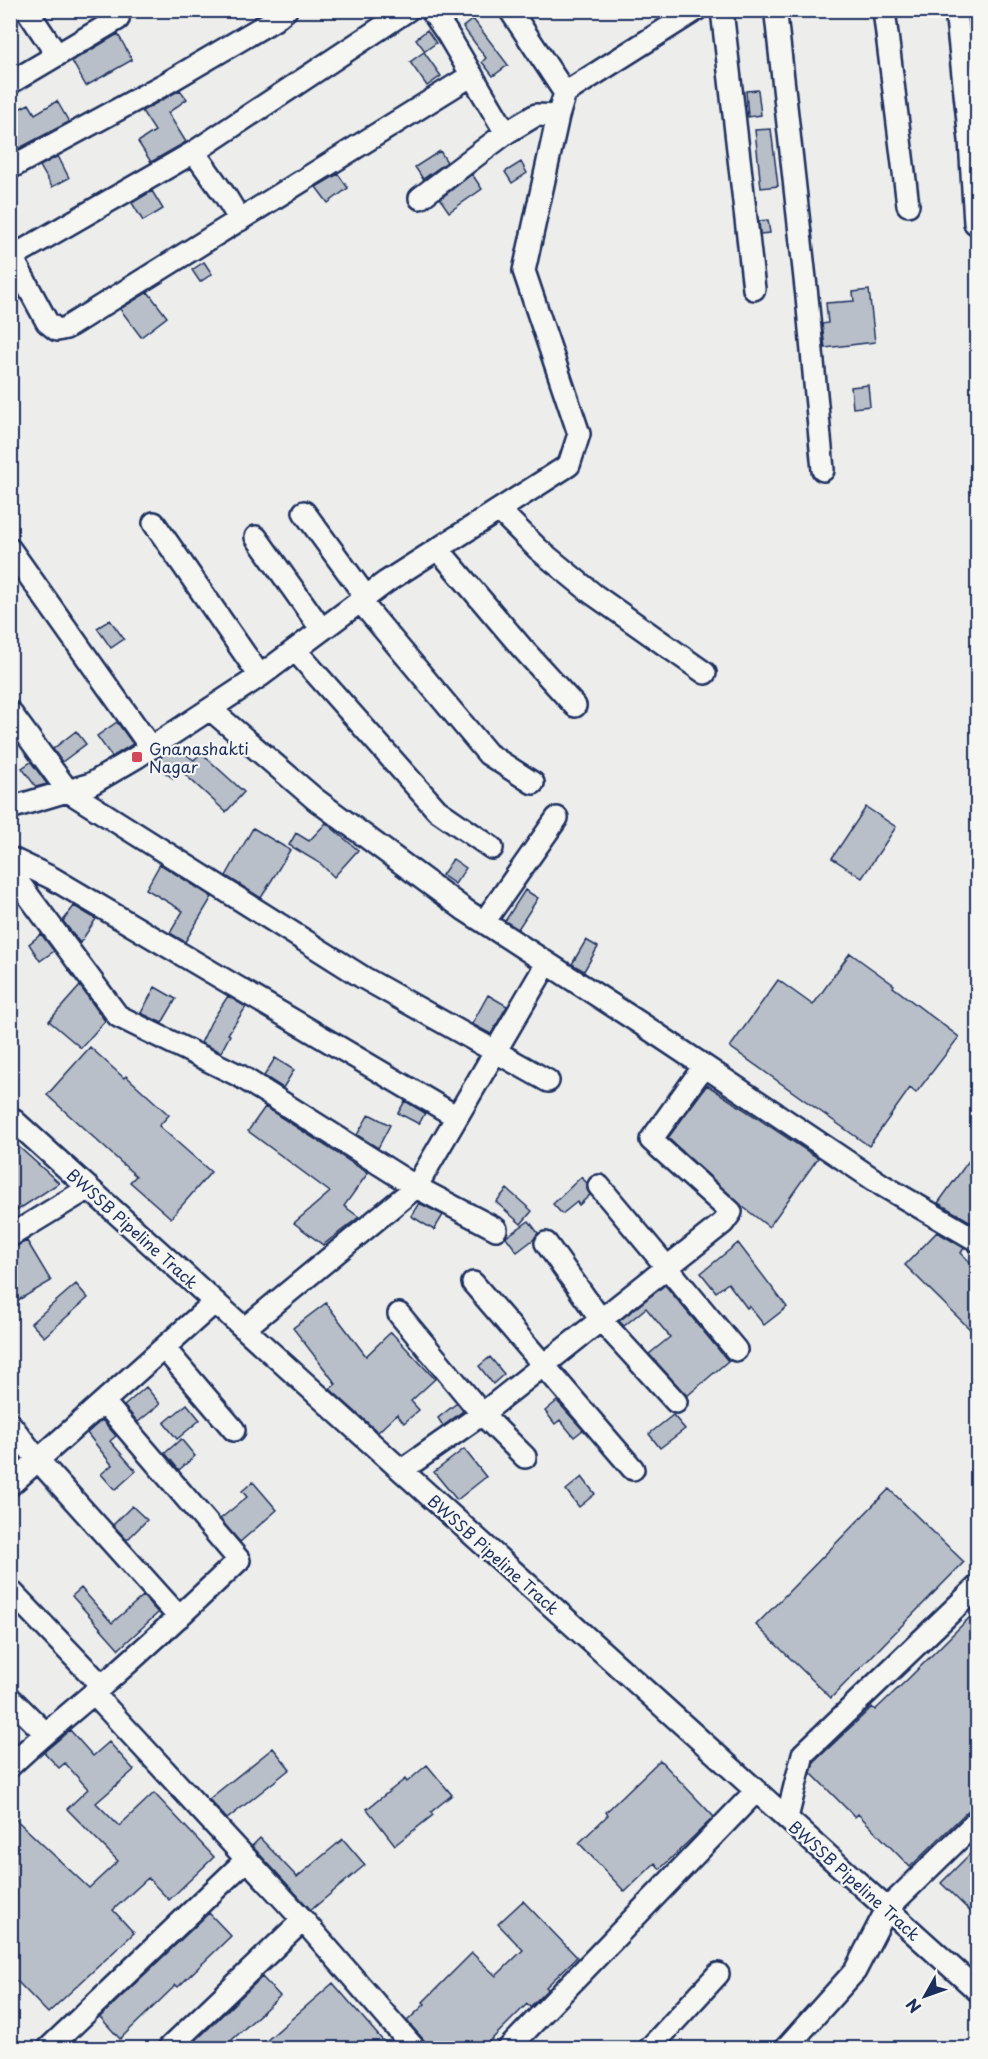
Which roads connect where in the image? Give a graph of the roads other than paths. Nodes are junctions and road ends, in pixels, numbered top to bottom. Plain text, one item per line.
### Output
1 (27, 10) edge
2 (112, 10) edge
3 (286, 10) edge
4 (408, 10) edge
5 (431, 10) edge
6 (510, 10) edge
7 (696, 10) edge
8 (722, 10) edge
9 (773, 10) edge
10 (884, 10) edge
11 (956, 10) edge
12 (670, 17) edge
13 (57, 55) junction
14 (472, 75) junction
15 (10, 83) edge
16 (565, 93) junction
17 (558, 116) junction
18 (506, 132) junction
19 (194, 152) junction
20 (10, 168) edge
21 (420, 198) dead end
22 (908, 205) dead end
23 (240, 220) junction
24 (975, 223) dead end
25 (11, 257) edge
26 (754, 290) dead end
27 (823, 470) dead end
28 (499, 510) junction
29 (304, 512) dead end
30 (154, 523) dead end
31 (256, 537) dead end
32 (10, 549) edge
33 (438, 549) junction
34 (363, 599) junction
35 (322, 630) junction
36 (295, 650) junction
37 (705, 673) dead end
38 (260, 676) junction
39 (575, 706) dead end
40 (210, 709) junction
41 (10, 712) edge
42 (151, 748) junction
43 (533, 783) dead end
44 (68, 791) junction
45 (10, 808) edge
46 (557, 818) dead end
47 (492, 848) dead end
48 (10, 858) edge
49 (10, 871) edge
50 (484, 922) junction
51 (547, 963) junction
52 (494, 1051) junction
53 (704, 1066) junction
54 (548, 1081) dead end
55 (10, 1117) edge
56 (457, 1117) junction
57 (599, 1186) dead end
58 (416, 1187) junction
59 (89, 1188) junction
60 (496, 1229) dead end
61 (10, 1236) edge
62 (978, 1241) edge
63 (546, 1244) dead end
64 (668, 1266) junction
65 (473, 1282) dead end
66 (215, 1302) junction
67 (399, 1314) dead end
68 (601, 1320) junction
69 (245, 1328) junction
70 (164, 1348) junction
71 (736, 1350) dead end
72 (544, 1365) junction
73 (104, 1402) junction
74 (676, 1402) dead end
75 (482, 1414) junction
76 (10, 1424) edge
77 (234, 1430) dead end
78 (525, 1457) dead end
79 (38, 1460) junction
80 (633, 1469) dead end
81 (402, 1470) junction
82 (10, 1485) edge
83 (978, 1586) edge
84 (10, 1590) edge
85 (179, 1617) junction
86 (98, 1689) junction
87 (10, 1698) edge
88 (45, 1733) junction
89 (10, 1766) edge
90 (756, 1791) junction
91 (787, 1818) junction
92 (978, 1820) edge
93 (247, 1859) junction
94 (887, 1909) junction
95 (303, 1920) junction
96 (717, 1974) dead end
97 (978, 1991) edge
98 (49, 2049) edge
99 (169, 2049) edge
100 (414, 2049) edge
101 (509, 2049) edge
102 (650, 2049) edge
103 (786, 2049) edge

1 - 13 street
2 - 13 street
3 - 20 street
4 - 19 street
5 - 14 street
6 - 16 street
7 - 12 street
8 - 26 street
9 - 27 street
10 - 22 street
11 - 24 street
12 - 16 street
13 - 15 street
14 - 18 street
14 - 23 street
16 - 17 street
17 - 18 street
17 - 28 street
18 - 21 street
19 - 23 street
19 - 25 street
23 - 25 street
28 - 33 street
28 - 37 street
29 - 34 street
30 - 38 street
31 - 35 street
32 - 42 street
33 - 34 street
33 - 39 street
34 - 35 street
34 - 43 street
35 - 36 street
36 - 38 street
36 - 47 street
38 - 40 street
40 - 42 street
40 - 50 street
41 - 44 street
42 - 44 street
44 - 45 street
44 - 52 street
46 - 50 street
48 - 56 street
49 - 58 street
50 - 51 street
51 - 52 street
51 - 53 street
52 - 54 street
52 - 56 street
53 - 62 street
53 - 64 street
55 - 59 street, BWSSB Pipeline Track
56 - 58 street
57 - 64 street
58 - 60 street
58 - 69 street
59 - 61 street
59 - 66 street, BWSSB Pipeline Track
63 - 68 street
64 - 68 street
64 - 71 street
65 - 72 street
66 - 69 street, BWSSB Pipeline Track
66 - 70 street
67 - 75 street
68 - 72 street
68 - 74 street
69 - 81 street, BWSSB Pipeline Track
70 - 73 street
70 - 77 street
72 - 75 street
72 - 80 street
73 - 79 street
73 - 85 street
75 - 78 street
75 - 81 street
76 - 79 street
79 - 82 street
79 - 85 street
81 - 90 street, BWSSB Pipeline Track
83 - 91 street
84 - 86 street
85 - 86 street
86 - 88 street
86 - 93 street
87 - 88 street
88 - 89 street
90 - 91 street, BWSSB Pipeline Track
90 - 101 street
91 - 94 street, BWSSB Pipeline Track
92 - 94 street
93 - 95 street
93 - 98 street
94 - 97 street, BWSSB Pipeline Track
94 - 103 street
95 - 99 street
95 - 100 street
96 - 102 street

